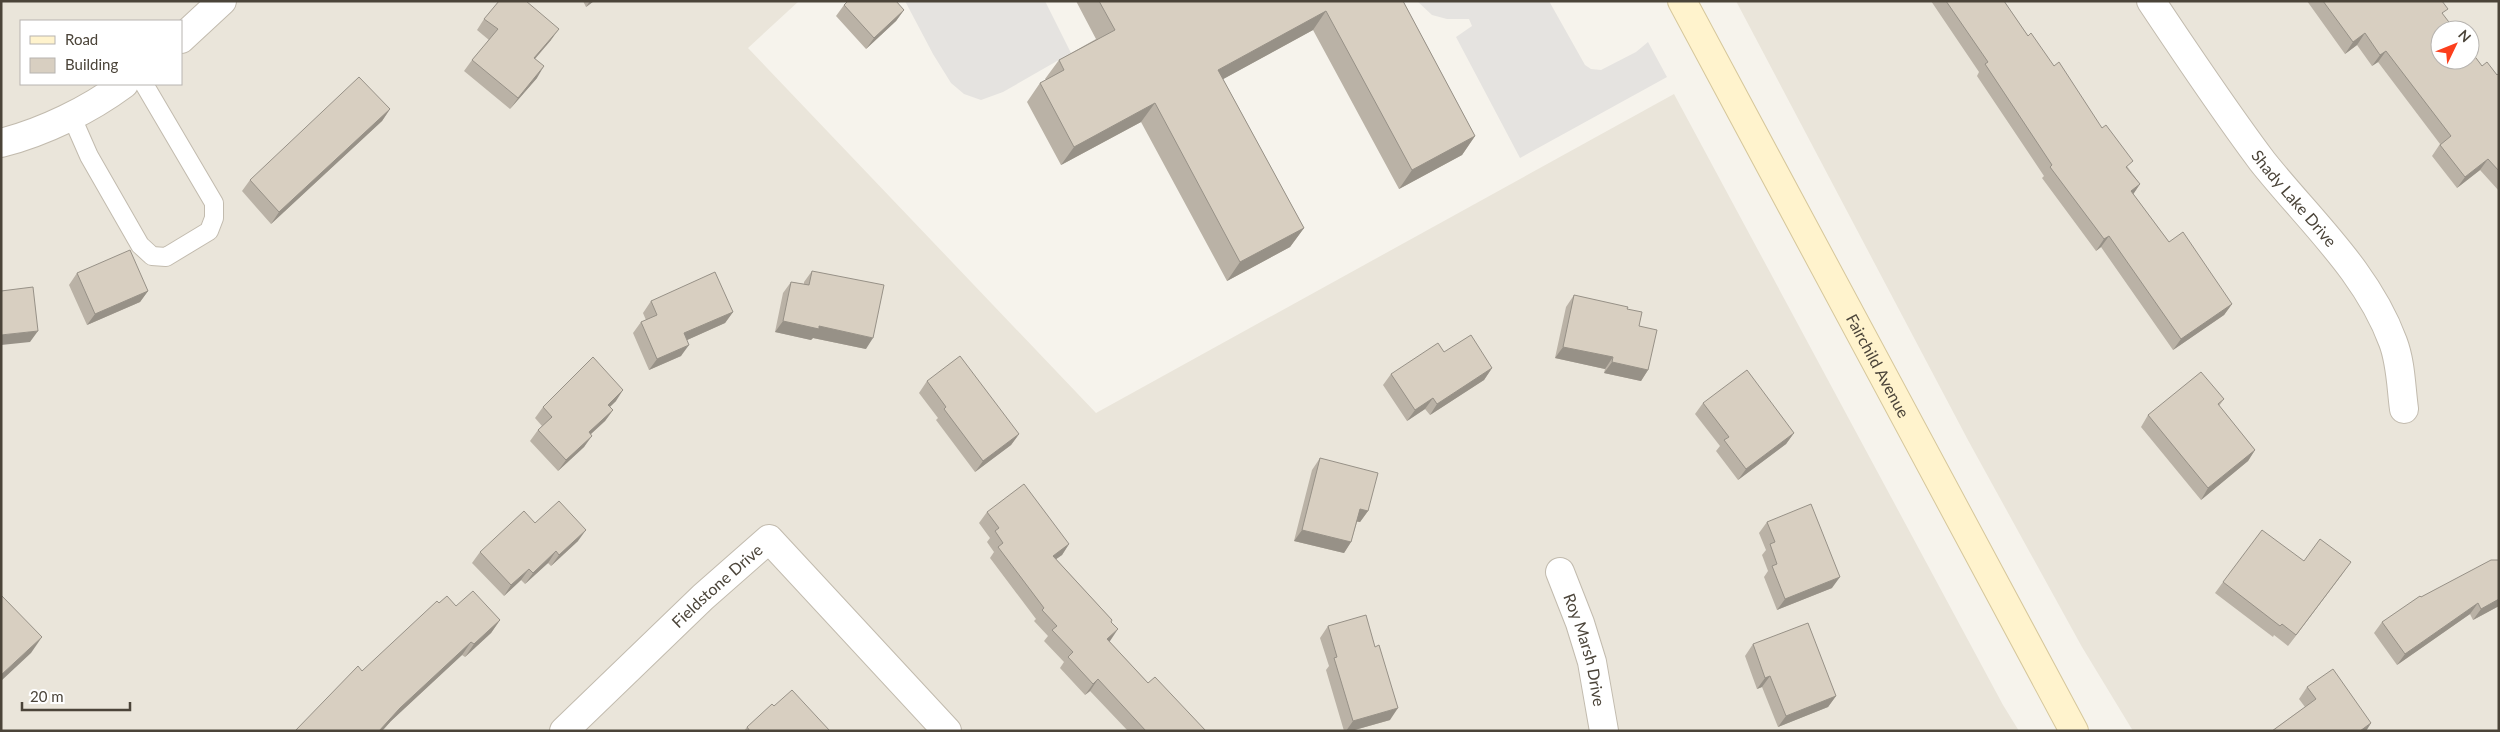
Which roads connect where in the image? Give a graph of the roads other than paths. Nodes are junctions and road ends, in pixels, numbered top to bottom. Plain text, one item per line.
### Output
1 (222, 1) edge
2 (1682, 1) edge
3 (2151, 1) edge
4 (182, 38) edge
5 (122, 85) edge
6 (145, 85) edge
7 (71, 115) junction
8 (1, 143) edge
9 (2404, 410) dead end
10 (1560, 572) dead end
11 (564, 731) edge
12 (947, 731) edge
13 (1604, 731) edge
14 (2074, 731) edge

1 - 4 street
2 - 14 main road, Fairchild Avenue
3 - 9 street, Shady Lake Drive
5 - 7 street
6 - 7 lane
7 - 8 street
10 - 13 street, Roy Marsh Drive
11 - 12 street, Fieldstone Drive

